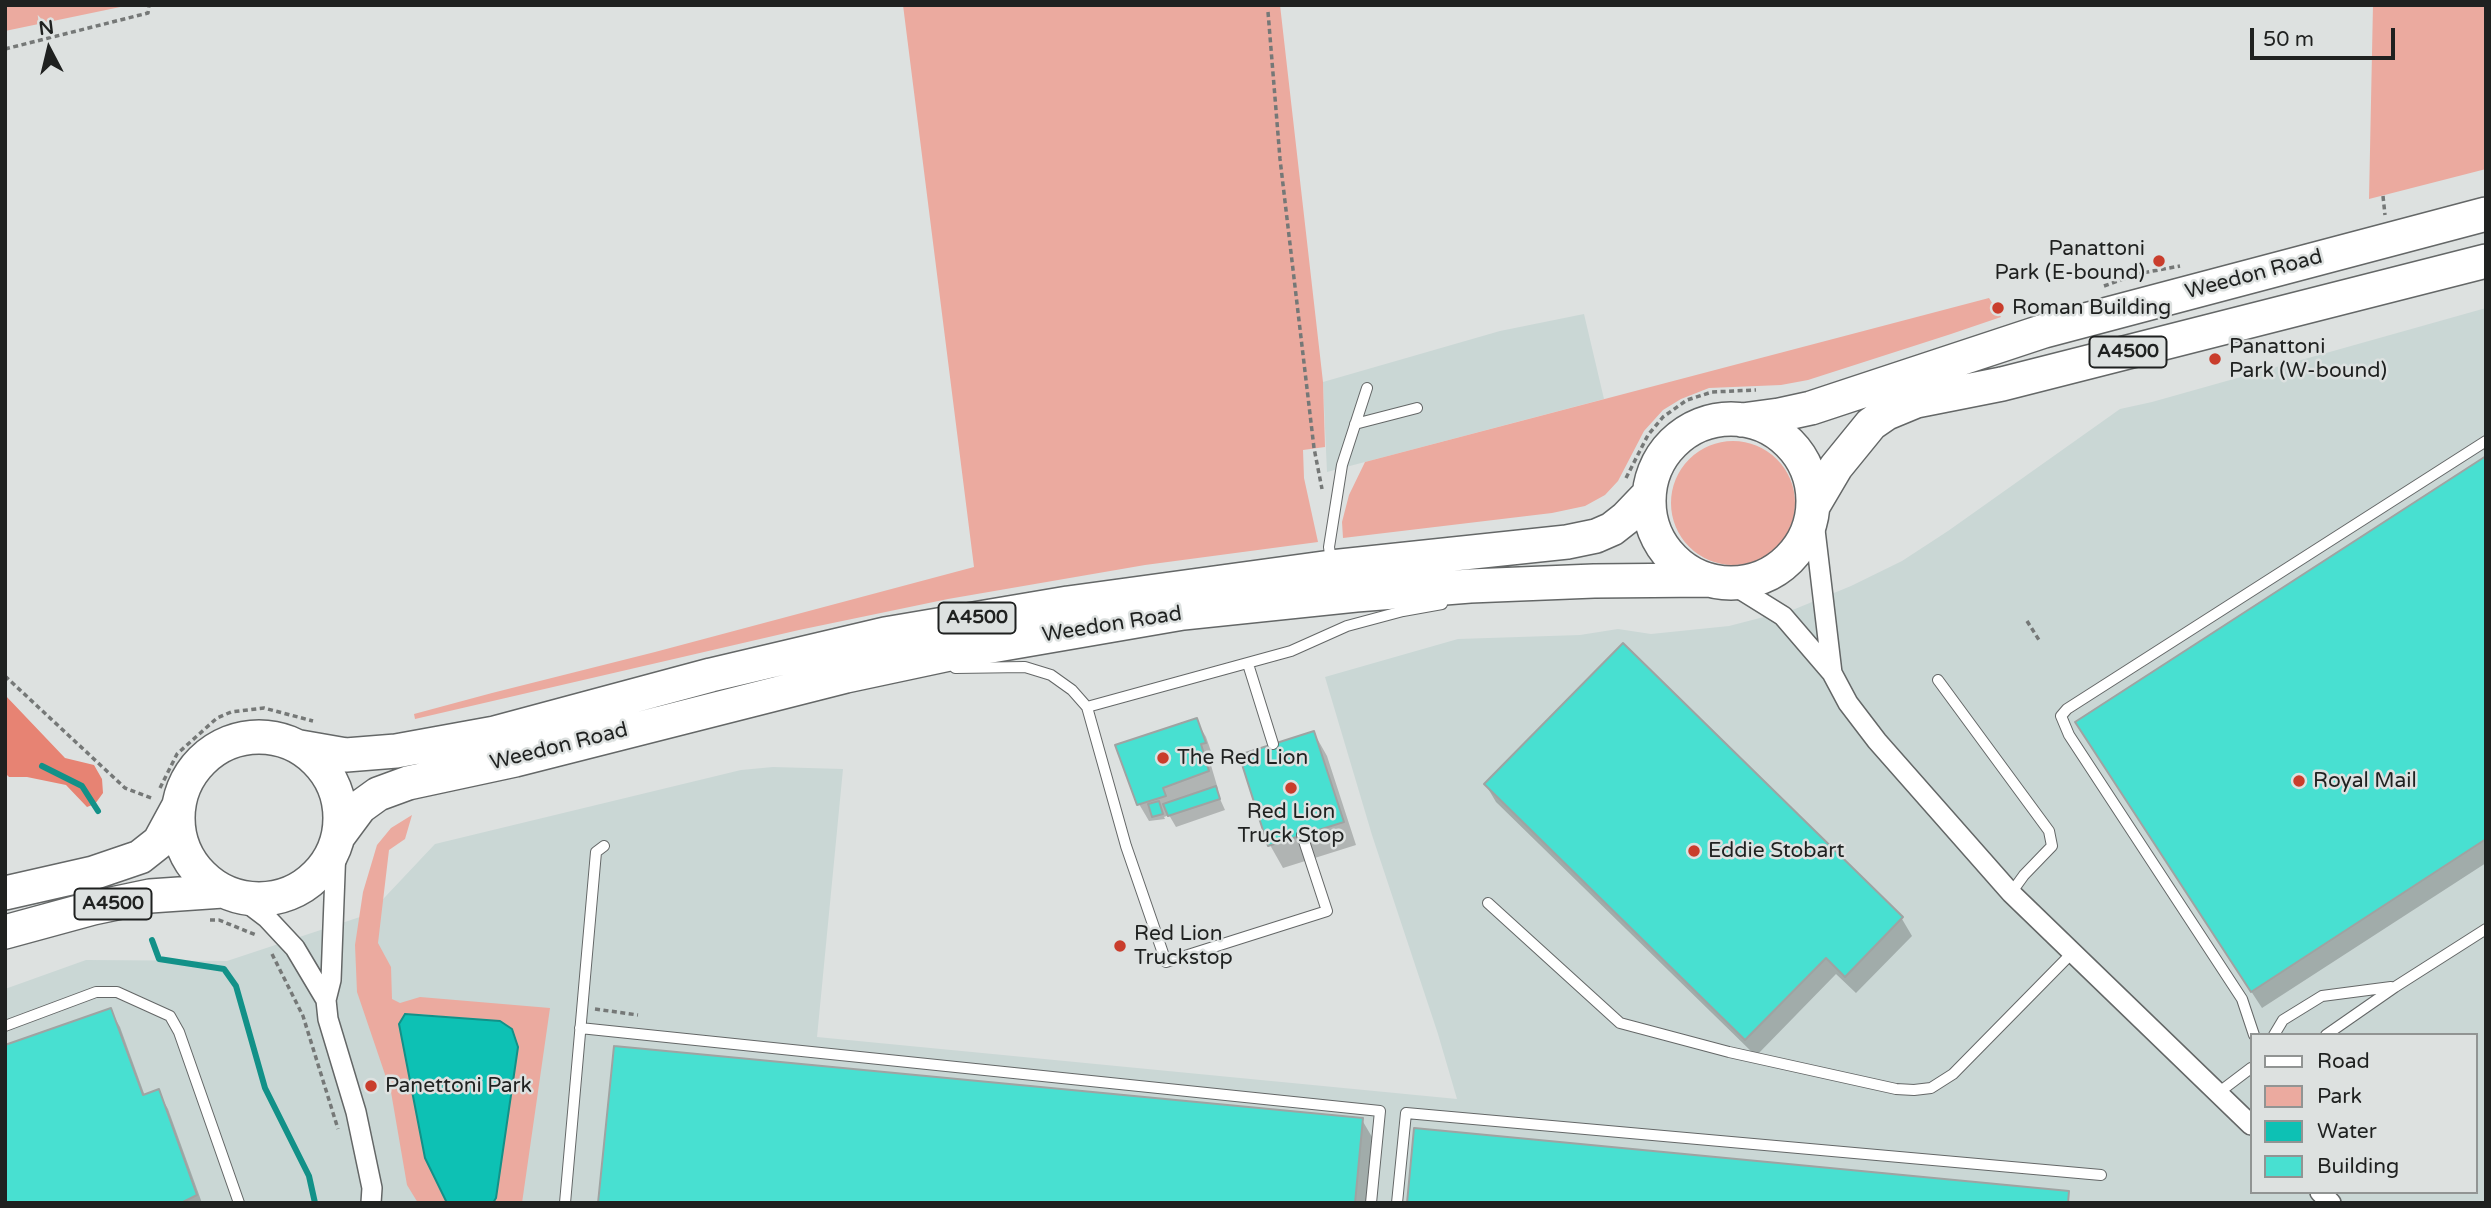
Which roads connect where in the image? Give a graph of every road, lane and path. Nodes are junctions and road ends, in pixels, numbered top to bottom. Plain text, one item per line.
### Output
1 (149, 5) edge
2 (1268, 12) dead end
3 (5, 49) edge
4 (2486, 214) edge
5 (2486, 261) edge
6 (2184, 265) dead end
7 (2098, 288) dead end
8 (1367, 388) dead end
9 (1765, 391) dead end
10 (1417, 408) dead end
11 (1742, 420) junction
12 (1355, 424) junction
13 (2486, 441) edge
14 (1637, 487) junction
15 (1322, 492) dead end
16 (1813, 510) junction
17 (1331, 567) junction
18 (1720, 581) junction
19 (1562, 582) junction
20 (1483, 596) dead end
21 (1456, 601) dead end
22 (2027, 621) dead end
23 (2039, 640) dead end
24 (1248, 664) junction
25 (948, 669) dead end
26 (922, 670) dead end
27 (1832, 673) junction
28 (5, 676) edge
29 (846, 676) junction
30 (1938, 680) dead end
31 (1087, 707) junction
32 (311, 735) junction
33 (1273, 744) dead end
34 (162, 805) junction
35 (1302, 835) dead end
36 (338, 841) junction
37 (604, 846) dead end
38 (5, 893) edge
39 (230, 893) junction
40 (2011, 893) junction
41 (1488, 903) dead end
42 (207, 919) dead end
43 (2486, 929) edge
44 (5, 932) edge
45 (257, 935) dead end
46 (265, 945) dead end
47 (2073, 951) junction
48 (2395, 987) junction
49 (326, 1000) junction
50 (5, 1026) edge
51 (580, 1028) junction
52 (2254, 1033) edge
53 (2275, 1033) edge
54 (2329, 1033) edge
55 (2250, 1069) edge
56 (2218, 1093) junction
57 (2250, 1124) edge
58 (341, 1140) dead end
59 (2101, 1175) dead end
60 (375, 1198) edge
61 (239, 1203) edge
62 (565, 1203) edge
63 (1371, 1203) edge
64 (1397, 1203) edge

1 - 3 path
2 - 15 path
4 - 11 highway, Weedon Road / A4500
5 - 16 highway, Weedon Road / A4500
6 - 7 path
8 - 12 lane
9 - 14 path
10 - 12 lane
11 - 14 highway, A4500
11 - 16 highway, A4500
12 - 17 lane
13 - 52 lane
14 - 17 highway, Weedon Road / A4500
14 - 18 highway, A4500
16 - 18 highway, A4500
16 - 27 street
17 - 32 highway, Weedon Road / A4500
18 - 19 highway, Weedon Road / A4500
18 - 27 street
19 - 20 lane
19 - 29 highway, Weedon Road / A4500
21 - 24 lane
22 - 23 path
24 - 31 lane
24 - 33 lane
25 - 31 lane
26 - 29 lane
27 - 40 street
28 - 34 path
29 - 36 highway, Weedon Road / A4500
30 - 40 lane
31 - 35 lane
32 - 34 highway
32 - 34 path
32 - 36 highway
34 - 38 highway, A4500
34 - 39 highway
36 - 39 highway
36 - 49 street
37 - 51 lane
39 - 44 highway, A4500
39 - 49 street
40 - 47 street
41 - 47 lane
42 - 45 path
43 - 48 lane
46 - 58 path
47 - 56 street
48 - 53 lane
48 - 54 lane
49 - 60 street
50 - 61 lane
51 - 62 lane
51 - 63 lane
55 - 56 lane
56 - 57 street
59 - 64 lane

